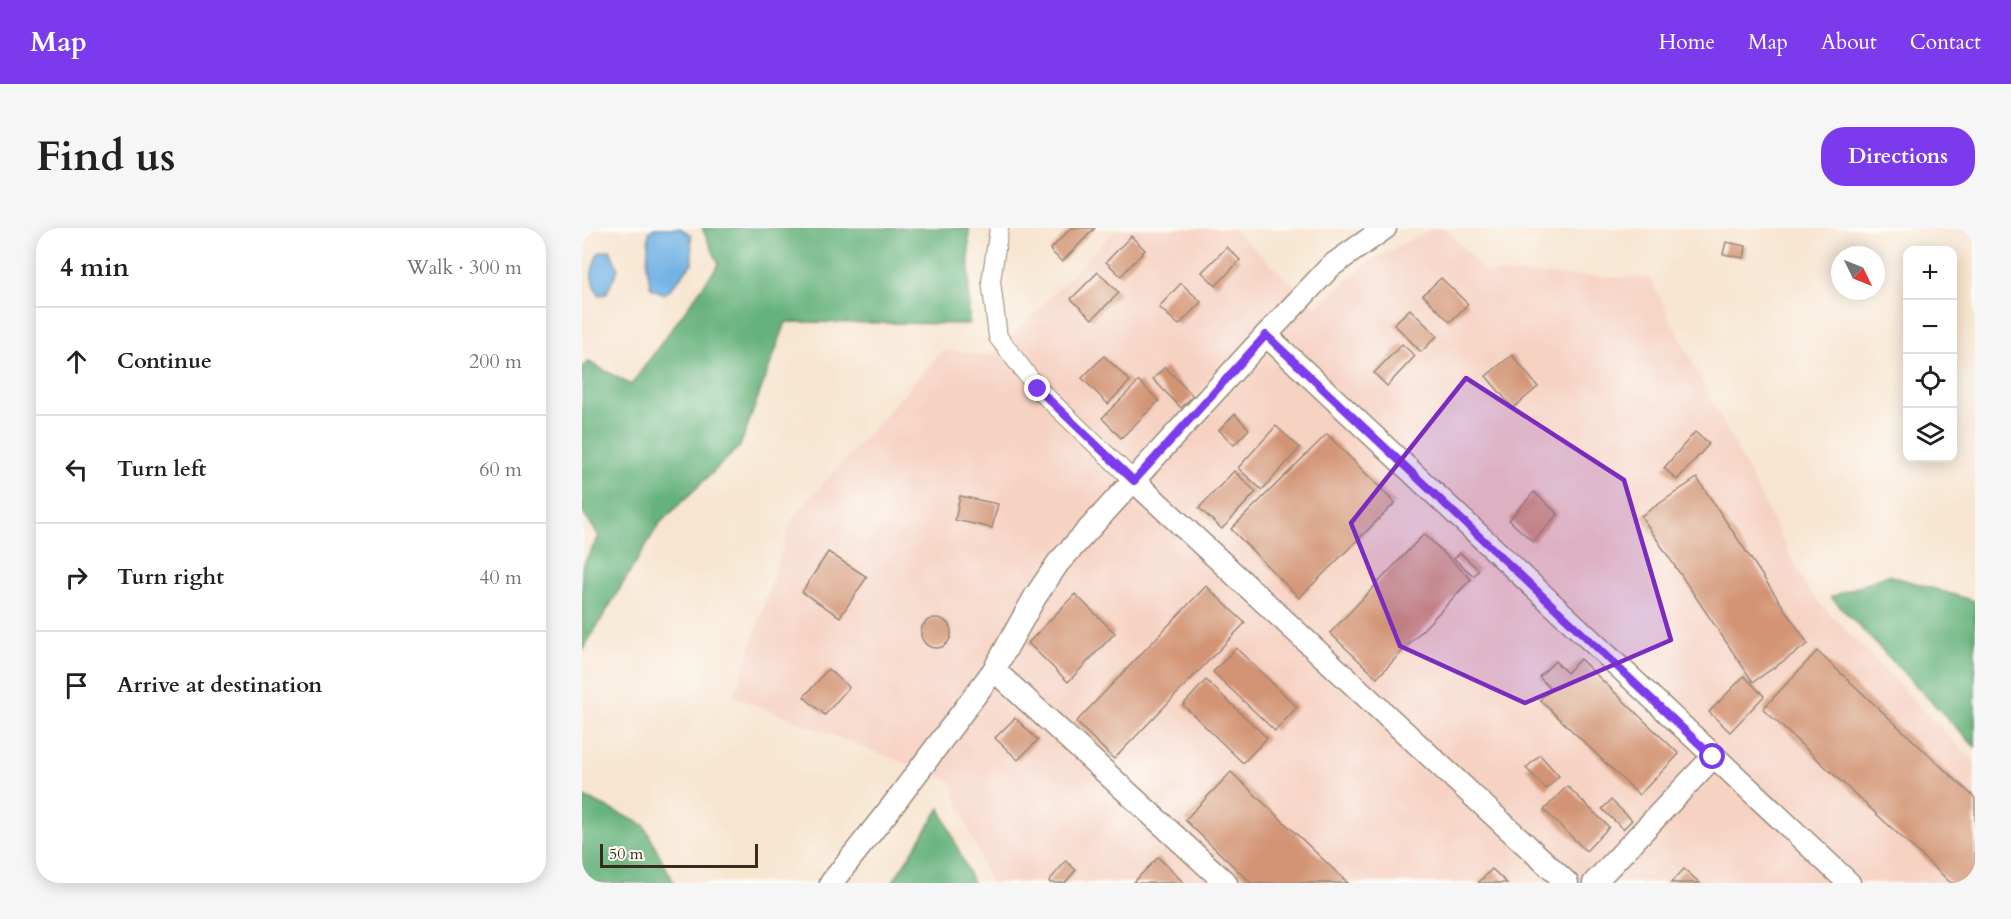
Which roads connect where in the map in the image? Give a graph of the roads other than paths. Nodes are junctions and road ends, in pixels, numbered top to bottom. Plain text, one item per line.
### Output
1 (999, 228) edge
2 (1385, 228) edge
3 (1266, 335) junction
4 (1134, 481) junction
5 (994, 670) junction
6 (1713, 757) junction
7 (831, 883) edge
8 (1226, 883) edge
9 (1567, 883) edge
10 (1594, 883) edge
11 (1849, 883) edge

1 - 4 street
2 - 3 street
3 - 4 street
3 - 6 street
4 - 5 street
4 - 9 street
5 - 7 street
5 - 8 street
6 - 10 street
6 - 11 street

